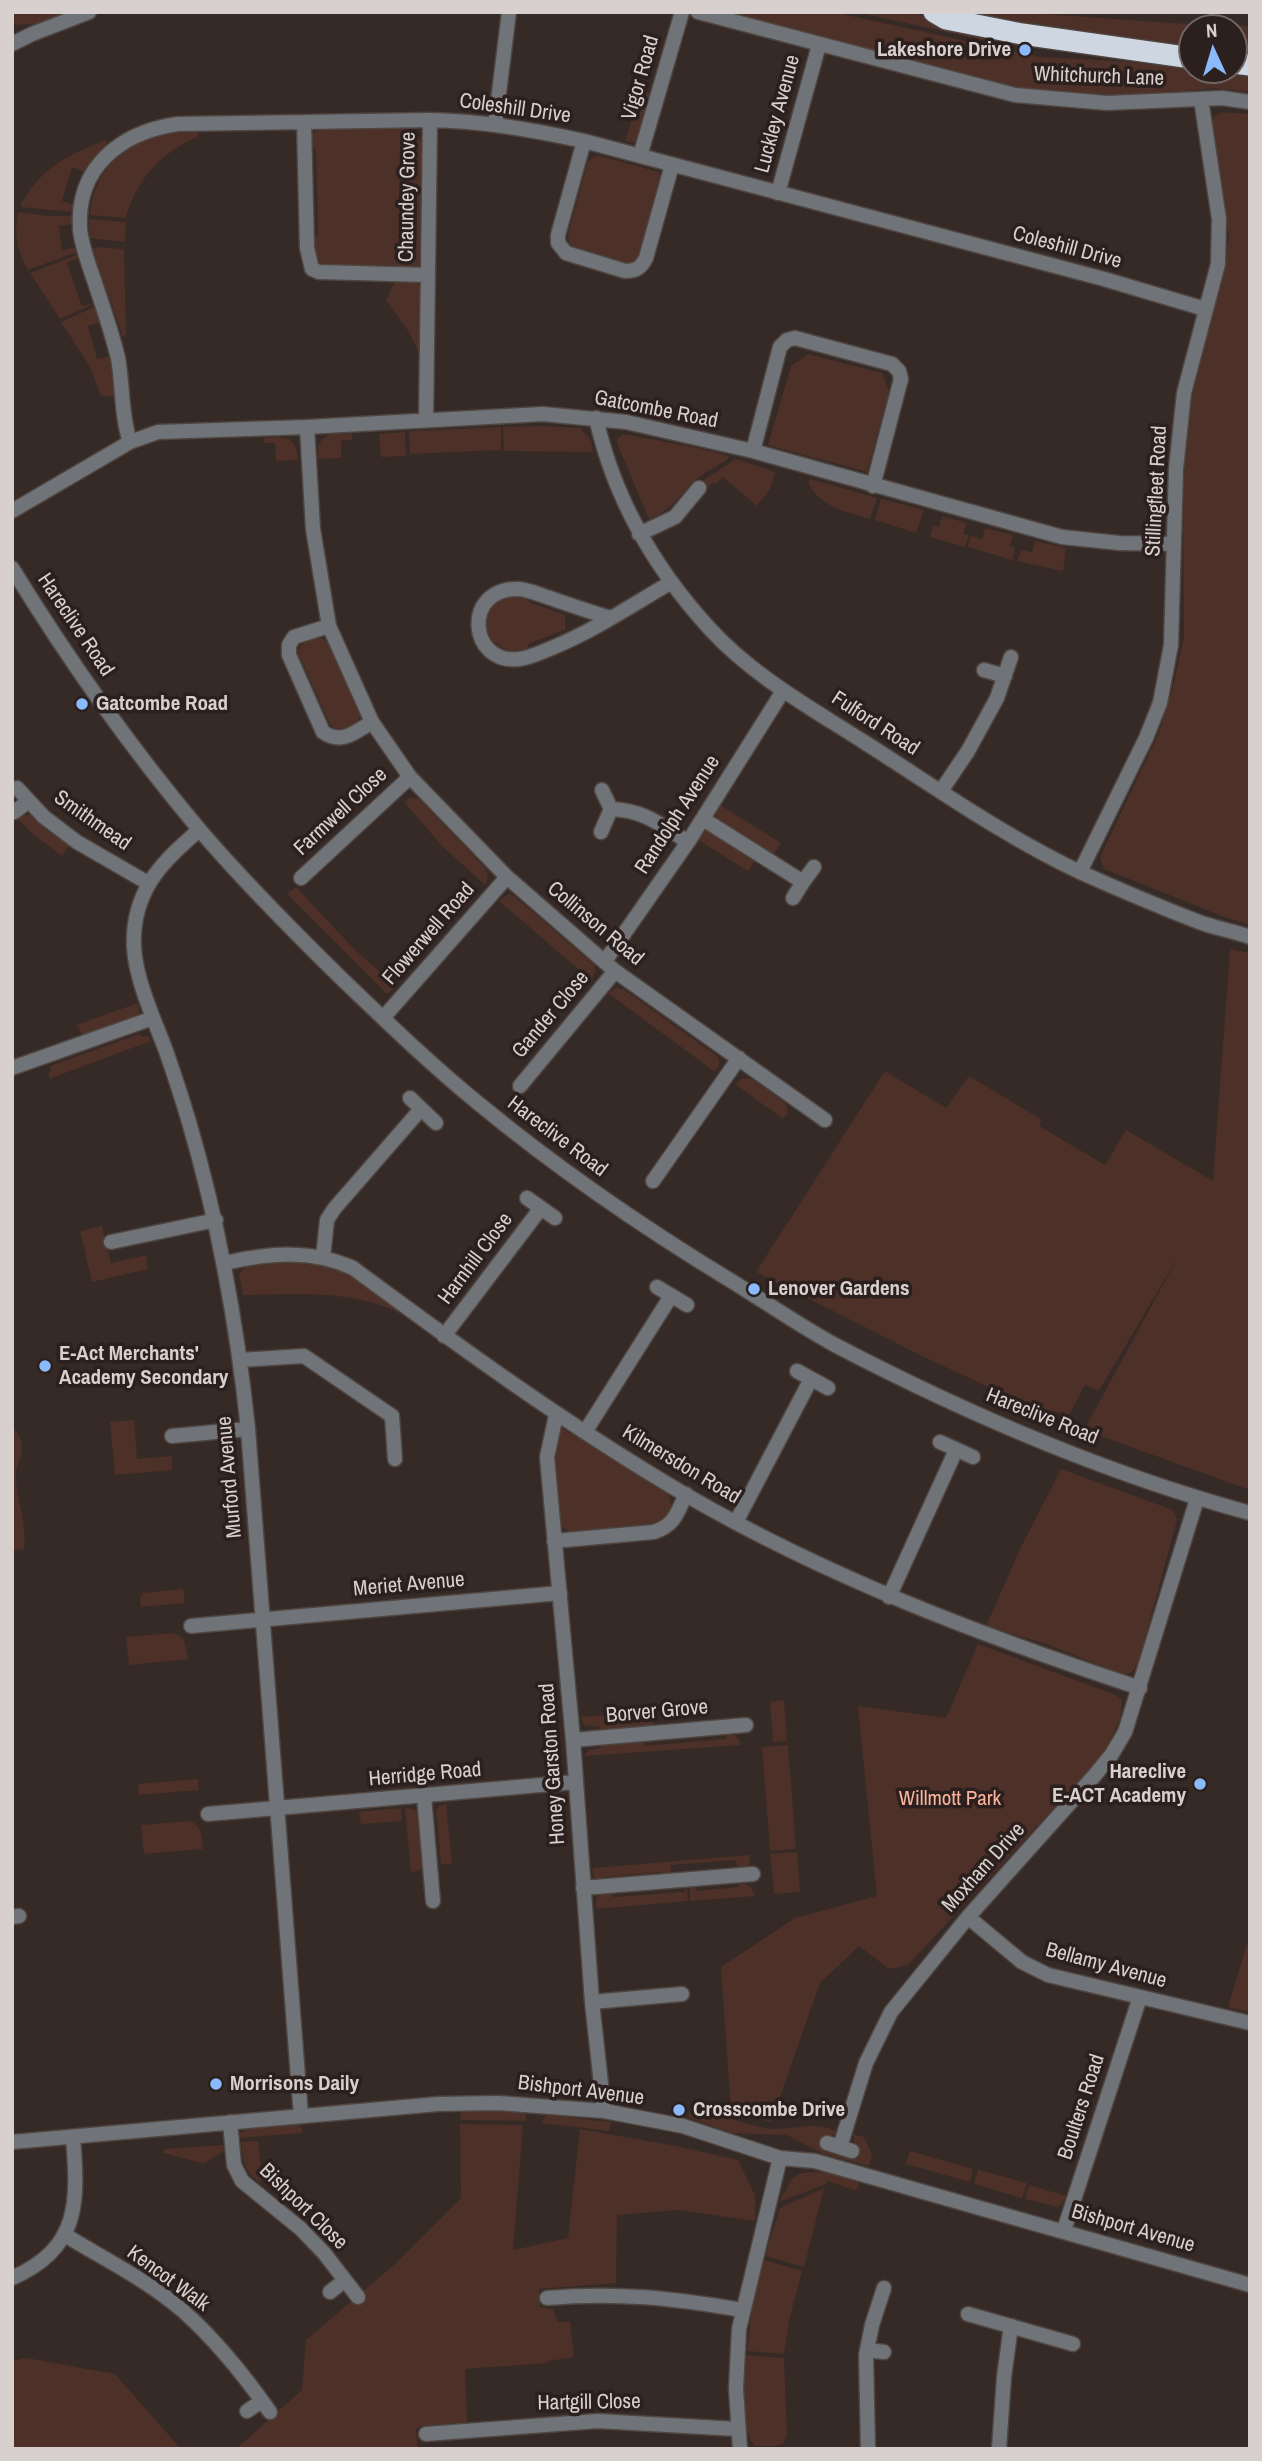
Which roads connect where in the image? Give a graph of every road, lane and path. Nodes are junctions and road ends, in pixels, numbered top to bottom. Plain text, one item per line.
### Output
1 (89, 12) edge
2 (509, 12) edge
3 (682, 12) edge
4 (698, 12) edge
5 (934, 12) edge
6 (12, 44) edge
7 (818, 45) junction
8 (1178, 56) edge
9 (1201, 99) junction
10 (1250, 102) edge
11 (430, 120) junction
12 (304, 122) junction
13 (495, 125) junction
14 (584, 141) junction
15 (640, 156) junction
16 (672, 165) junction
17 (778, 193) junction
18 (428, 275) junction
19 (1205, 309) junction
20 (596, 418) junction
21 (426, 420) junction
22 (307, 427) junction
23 (130, 442) junction
24 (754, 451) junction
25 (873, 486) junction
26 (699, 488) dead end
27 (12, 511) edge
28 (639, 534) junction
29 (1174, 544) junction
30 (12, 568) edge
31 (670, 583) junction
32 (611, 618) junction
33 (329, 625) junction
34 (1011, 657) dead end
35 (984, 670) dead end
36 (1005, 676) junction
37 (783, 691) junction
38 (372, 722) junction
39 (410, 777) junction
40 (17, 788) dead end
41 (602, 790) dead end
42 (941, 791) junction
43 (29, 801) junction
44 (611, 809) junction
45 (14, 812) edge
46 (703, 818) junction
47 (200, 830) junction
48 (601, 832) dead end
49 (688, 842) junction
50 (814, 867) dead end
51 (1080, 872) junction
52 (507, 877) junction
53 (301, 878) dead end
54 (803, 882) junction
55 (148, 883) junction
56 (793, 898) dead end
57 (1250, 937) edge
58 (610, 966) junction
59 (153, 1018) junction
60 (383, 1018) junction
61 (739, 1058) junction
62 (12, 1068) edge
63 (520, 1086) dead end
64 (410, 1098) dead end
65 (421, 1109) junction
66 (825, 1120) dead end
67 (436, 1123) dead end
68 (653, 1181) dead end
69 (527, 1198) dead end
70 (541, 1208) junction
71 (555, 1218) dead end
72 (216, 1220) junction
73 (111, 1242) dead end
74 (323, 1257) junction
75 (225, 1263) junction
76 (657, 1287) dead end
77 (671, 1296) junction
78 (687, 1305) dead end
79 (444, 1336) junction
80 (240, 1360) junction
81 (797, 1371) dead end
82 (811, 1379) junction
83 (828, 1388) dead end
84 (556, 1415) junction
85 (248, 1429) junction
86 (585, 1432) junction
87 (172, 1436) dead end
88 (940, 1443) dead end
89 (956, 1450) junction
90 (972, 1457) dead end
91 (395, 1459) dead end
92 (686, 1494) junction
93 (1197, 1499) junction
94 (1250, 1513) edge
95 (736, 1522) junction
96 (554, 1541) junction
97 (559, 1593) junction
98 (889, 1597) junction
99 (263, 1620) junction
100 (191, 1626) dead end
101 (1140, 1688) junction
102 (746, 1726) dead end
103 (573, 1740) junction
104 (575, 1782) junction
105 (424, 1796) junction
106 (278, 1810) junction
107 (208, 1815) dead end
108 (753, 1874) dead end
109 (583, 1888) junction
110 (433, 1901) dead end
111 (968, 1917) junction
112 (682, 1994) dead end
113 (1140, 1997) junction
114 (592, 2002) junction
115 (1250, 2023) edge
116 (604, 2111) junction
117 (301, 2116) junction
118 (230, 2122) junction
119 (73, 2137) junction
120 (12, 2142) edge
121 (840, 2147) dead end
122 (780, 2158) junction
123 (1064, 2230) junction
124 (65, 2235) junction
125 (12, 2278) edge
126 (345, 2280) junction
127 (1250, 2285) edge
128 (884, 2288) dead end
129 (330, 2292) dead end
130 (358, 2297) dead end
131 (564, 2297) junction
132 (547, 2298) dead end
133 (742, 2310) junction
134 (566, 2313) dead end
135 (968, 2314) dead end
136 (1011, 2326) junction
137 (1073, 2344) dead end
138 (867, 2350) junction
139 (884, 2352) dead end
140 (247, 2411) dead end
141 (737, 2429) junction
142 (441, 2433) junction
143 (426, 2434) dead end
144 (442, 2449) edge
145 (740, 2449) edge
146 (868, 2449) edge
147 (999, 2449) edge

1 - 6 street
2 - 13 street
3 - 15 street, Vigor Road
4 - 7 street, Whitchurch Lane
5 - 8 highway
7 - 9 street, Whitchurch Lane
7 - 17 street, Luckley Avenue
9 - 10 street, Whitchurch Lane
9 - 19 street, Stillingfleet Road
11 - 12 street, Coleshill Drive
11 - 13 street, Coleshill Drive
11 - 18 street, Chaundey Grove
12 - 18 street, Chaundey Grove
12 - 23 street, Coleshill Drive
13 - 14 street, Coleshill Drive
14 - 15 street, Coleshill Drive
14 - 16 street
15 - 16 street, Coleshill Drive
16 - 17 street, Coleshill Drive
17 - 19 street, Coleshill Drive
18 - 21 street, Chaundey Grove
19 - 29 street, Stillingfleet Road
20 - 21 street, Gatcombe Road
20 - 24 street, Gatcombe Road
20 - 28 street, Fulford Road
21 - 22 street, Gatcombe Road
22 - 23 street, Gatcombe Road
22 - 33 street, Collinson Road
23 - 27 street, Gatcombe Road
24 - 25 street, Gatcombe Road
24 - 25 street
25 - 29 street, Gatcombe Road
26 - 28 street
28 - 31 street, Fulford Road
29 - 51 street, Stillingfleet Road
30 - 47 street, Hareclive Road
31 - 32 street
31 - 37 street, Fulford Road
32 - 32 street
33 - 38 street, Collinson Road
33 - 38 street
34 - 36 street
35 - 36 street
36 - 42 street
37 - 42 street, Fulford Road
37 - 46 street, Randolph Avenue
38 - 39 street, Collinson Road
39 - 52 street, Collinson Road
39 - 53 street, Farmwell Close
40 - 43 street, Smithmead
41 - 44 street
42 - 51 street, Fulford Road
43 - 45 street
43 - 55 street, Smithmead
44 - 48 street
44 - 49 street
46 - 49 street, Randolph Avenue
46 - 54 street
47 - 55 street, Murford Avenue
47 - 60 street, Hareclive Road
49 - 58 street, Randolph Avenue
50 - 54 street
51 - 57 street, Fulford Road
52 - 58 street, Collinson Road
52 - 60 street, Flowerwell Road
54 - 56 street
55 - 59 street, Murford Avenue
58 - 61 street, Collinson Road
58 - 63 street, Gander Close
59 - 62 street
59 - 72 street, Murford Avenue
60 - 93 street, Hareclive Road
61 - 66 street, Collinson Road
61 - 68 street
64 - 65 street
65 - 67 street
65 - 74 street
69 - 70 street
70 - 71 street
70 - 79 street, Harnhill Close
72 - 73 street
72 - 75 street, Murford Avenue
74 - 75 street, Kilmersdon Road
74 - 79 street, Kilmersdon Road
75 - 80 street, Murford Avenue
76 - 77 street
77 - 78 street
77 - 86 street
79 - 84 street, Kilmersdon Road
80 - 85 street, Murford Avenue
80 - 91 street
81 - 82 street
82 - 83 street
82 - 95 street
84 - 86 street, Kilmersdon Road
84 - 96 street, Honey Garston Road
85 - 87 street
85 - 99 street, Murford Avenue
86 - 92 street, Kilmersdon Road
88 - 89 street
89 - 90 street
89 - 98 street
92 - 95 street, Kilmersdon Road
92 - 96 street
93 - 94 street, Hareclive Road
93 - 101 street, Moxham Drive
95 - 98 street, Kilmersdon Road
96 - 97 street, Honey Garston Road
97 - 99 street, Meriet Avenue
97 - 103 street, Honey Garston Road
98 - 101 street, Kilmersdon Road
99 - 100 street, Meriet Avenue
99 - 106 street, Murford Avenue
101 - 111 street, Moxham Drive
102 - 103 street, Borver Grove
103 - 104 street, Honey Garston Road
104 - 105 street, Herridge Road
104 - 109 street, Honey Garston Road
105 - 106 street, Herridge Road
105 - 110 street
106 - 107 street, Herridge Road
106 - 117 street, Murford Avenue
108 - 109 street
109 - 114 street, Honey Garston Road
111 - 113 street, Bellamy Avenue
111 - 121 street, Moxham Drive
112 - 114 street
113 - 115 street, Bellamy Avenue
113 - 123 street, Boulters Road
114 - 116 street, Honey Garston Road
116 - 117 street, Bishport Avenue
116 - 122 street, Bishport Avenue
117 - 118 street, Bishport Avenue
118 - 119 street, Bishport Avenue
118 - 126 street, Bishport Close
119 - 120 street, Bishport Avenue
119 - 124 street
122 - 123 street, Bishport Avenue
122 - 133 street
123 - 127 street, Bishport Avenue
124 - 125 street
124 - 140 street, Kencot Walk
126 - 129 street, Bishport Close
126 - 130 street, Bishport Close
128 - 138 street
131 - 132 street
131 - 133 street
131 - 134 street
133 - 141 street
135 - 136 street
136 - 137 street
136 - 147 street
138 - 139 street
138 - 146 street
141 - 142 street, Hartgill Close
141 - 145 street
142 - 143 street, Hartgill Close
142 - 144 street

